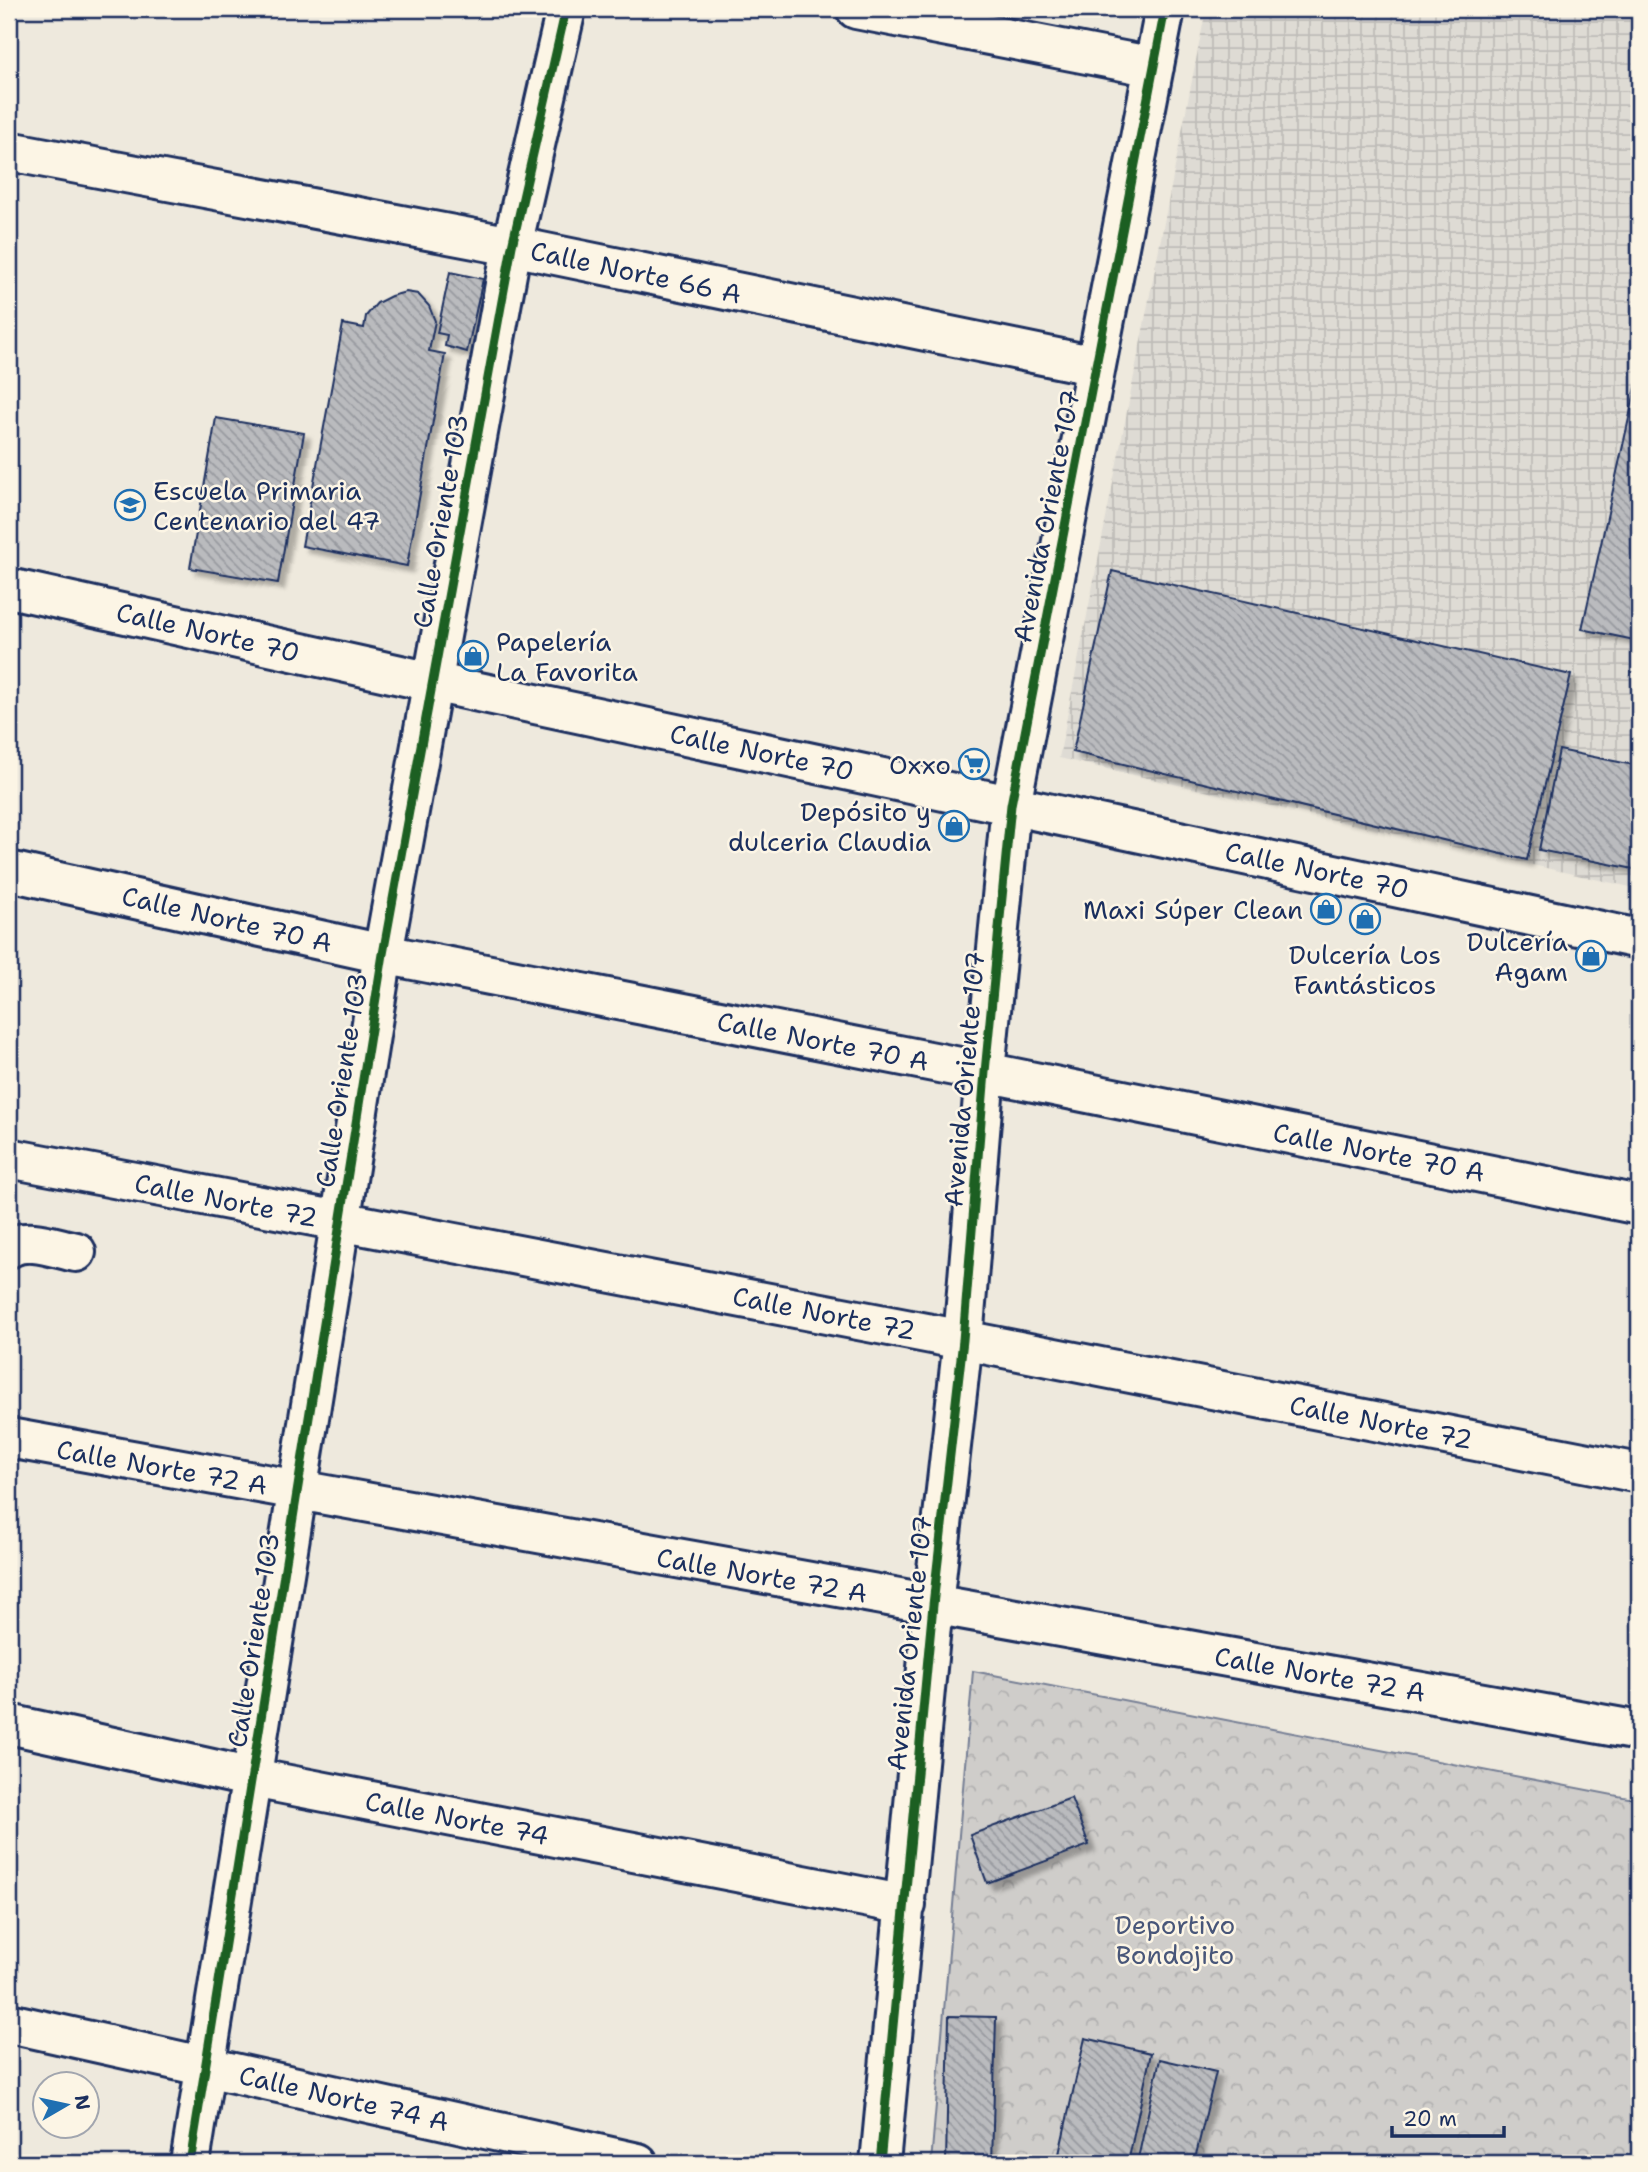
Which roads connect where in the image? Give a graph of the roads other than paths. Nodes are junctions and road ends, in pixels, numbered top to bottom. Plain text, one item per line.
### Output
1 (566, 9) edge
2 (856, 9) edge
3 (1165, 9) edge
4 (1154, 67) junction
5 (9, 151) edge
6 (512, 246) junction
7 (1096, 366) junction
8 (9, 588) edge
9 (432, 682) junction
10 (1011, 805) junction
11 (9, 871) edge
12 (1639, 939) edge
13 (383, 954) junction
14 (985, 1072) junction
15 (9, 1158) edge
16 (1639, 1205) edge
17 (340, 1222) junction
18 (9, 1248) edge
19 (76, 1252) dead end
20 (963, 1340) junction
21 (9, 1438) edge
22 (1639, 1473) edge
23 (298, 1492) junction
24 (933, 1605) junction
25 (9, 1724) edge
26 (1639, 1731) edge
27 (253, 1778) junction
28 (905, 1905) junction
29 (9, 2023) edge
30 (206, 2067) junction
31 (190, 2163) edge
32 (638, 2163) edge
33 (880, 2163) edge

1 - 6 street, Calle Oriente 103
2 - 4 street
3 - 4 street, Avenida Oriente 107
4 - 7 street, Avenida Oriente 107
5 - 6 street, Calle Norte 66 A
6 - 7 street, Calle Norte 66 A
6 - 9 street, Calle Oriente 103
7 - 10 street, Avenida Oriente 107
8 - 9 street, Calle Norte 70
9 - 10 street, Calle Norte 70
9 - 13 street, Calle Oriente 103
10 - 12 street, Calle Norte 70
10 - 14 street, Avenida Oriente 107
11 - 13 street, Calle Norte 70 A
13 - 14 street, Calle Norte 70 A
13 - 17 street, Calle Oriente 103
14 - 16 street, Calle Norte 70 A
14 - 20 street, Avenida Oriente 107
15 - 17 street, Calle Norte 72
17 - 20 street, Calle Norte 72
17 - 23 street, Calle Oriente 103
18 - 19 street
20 - 22 street, Calle Norte 72
20 - 24 street, Avenida Oriente 107
21 - 23 street, Calle Norte 72 A
23 - 24 street, Calle Norte 72 A
23 - 27 street, Calle Oriente 103
24 - 26 street, Calle Norte 72 A
24 - 28 street, Avenida Oriente 107
25 - 27 street, Calle Norte 74
27 - 28 street, Calle Norte 74
27 - 30 street, Calle Oriente 103
28 - 33 street, Avenida Oriente 107
29 - 30 street, Calle Norte 74 A
30 - 31 street, Calle Oriente 103
30 - 32 street, Calle Norte 74 A

